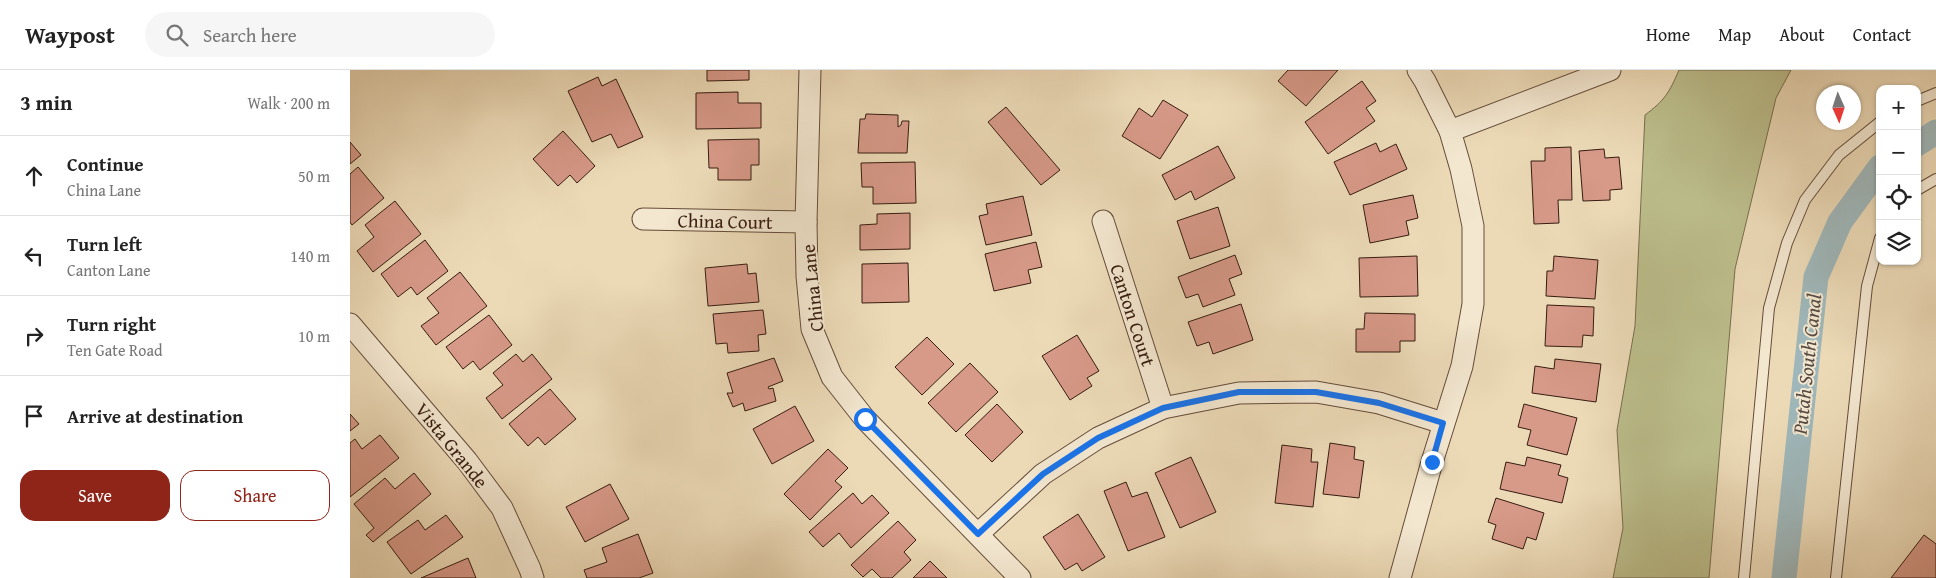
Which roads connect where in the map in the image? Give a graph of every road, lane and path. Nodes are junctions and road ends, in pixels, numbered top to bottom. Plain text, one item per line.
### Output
1 (810, 70) edge
2 (1418, 70) edge
3 (1610, 70) edge
4 (1936, 93) edge
5 (1921, 99) edge
6 (1876, 125) edge
7 (1450, 131) junction
8 (1936, 179) edge
9 (1921, 188) edge
10 (644, 219) dead end
11 (1103, 221) dead end
12 (806, 222) junction
13 (1876, 253) edge
14 (350, 324) edge
15 (1163, 408) junction
16 (1443, 423) junction
17 (978, 534) junction
18 (533, 578) edge
19 (1020, 578) edge
20 (1400, 578) edge
21 (1744, 578) edge
22 (1836, 578) edge

1 - 12 street, China Lane
2 - 7 street
3 - 7 street
4 - 5 lane
6 - 21 lane
7 - 16 street
8 - 9 lane
10 - 12 street, China Court
11 - 15 street, Canton Court
12 - 17 street, China Lane
13 - 22 lane
14 - 18 street, Vista Grande
15 - 16 street
15 - 17 street
16 - 20 street
17 - 19 street, China Lane

